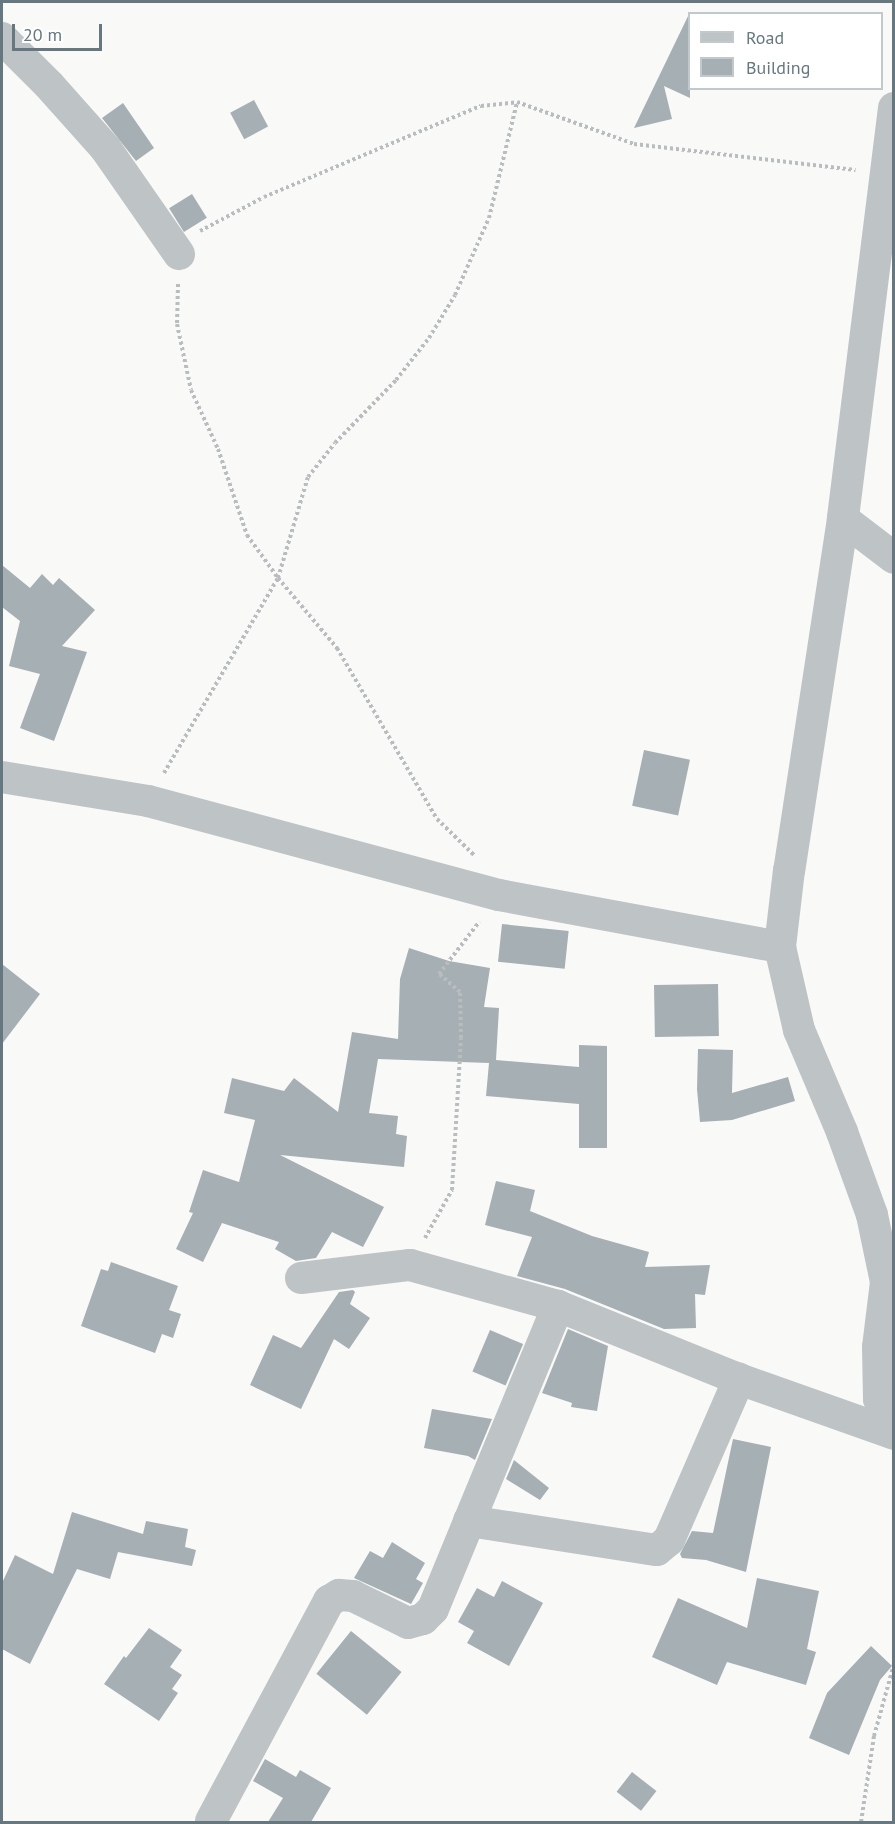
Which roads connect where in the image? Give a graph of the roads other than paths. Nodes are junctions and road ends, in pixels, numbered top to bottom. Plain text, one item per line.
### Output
1 (2, 38) edge
2 (894, 108) edge
3 (179, 254) road end
4 (843, 519) junction
5 (894, 558) edge
6 (2, 777) edge
7 (780, 947) junction
8 (301, 1278) dead end
9 (558, 1306) junction
10 (739, 1379) junction
11 (894, 1422) edge
12 (894, 1434) edge
13 (469, 1521) junction
14 (213, 1822) edge

1 - 3 street
2 - 4 street
4 - 5 street
4 - 7 street
6 - 7 street
7 - 11 street
8 - 9 street
9 - 10 street
9 - 13 street
10 - 12 street
10 - 13 street
13 - 14 street

